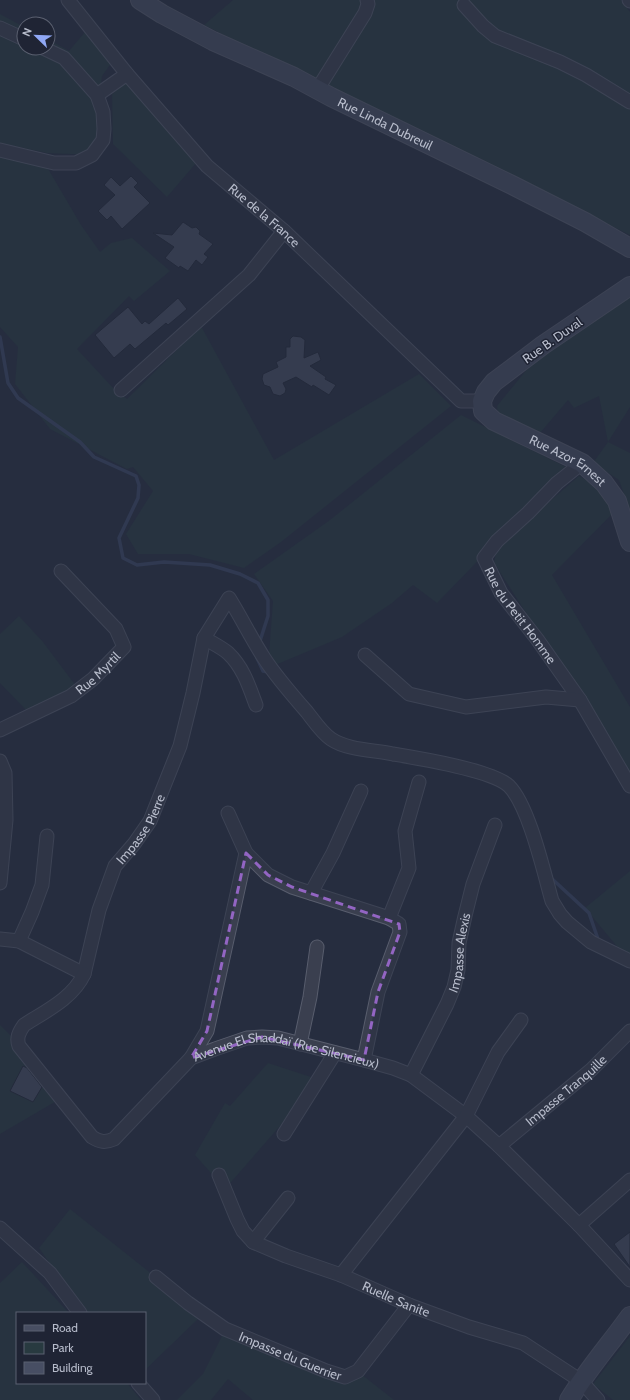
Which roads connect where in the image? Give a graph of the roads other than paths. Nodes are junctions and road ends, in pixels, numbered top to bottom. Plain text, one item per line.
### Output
1 (68, 0) edge
2 (140, 0) edge
3 (367, 0) edge
4 (464, 5) dead end
5 (0, 28) edge
6 (16, 35) edge
7 (56, 54) edge
8 (127, 74) junction
9 (317, 90) junction
10 (97, 95) junction
11 (630, 102) edge
12 (0, 150) edge
13 (284, 231) junction
14 (630, 248) edge
15 (630, 286) edge
16 (121, 390) dead end
17 (482, 401) junction
18 (582, 463) junction
19 (630, 542) edge
20 (61, 571) dead end
21 (204, 638) junction
22 (365, 655) dead end
23 (580, 700) junction
24 (256, 705) dead end
25 (0, 730) edge
26 (0, 761) edge
27 (419, 782) dead end
28 (630, 786) edge
29 (361, 791) dead end
30 (228, 813) dead end
31 (495, 825) dead end
32 (47, 836) dead end
33 (246, 853) junction
34 (0, 883) edge
35 (311, 893) junction
36 (389, 918) junction
37 (0, 939) edge
38 (19, 941) junction
39 (317, 947) dead end
40 (630, 961) edge
41 (84, 974) junction
42 (520, 1020) dead end
43 (630, 1031) edge
44 (300, 1044) junction
45 (335, 1053) junction
46 (191, 1058) junction
47 (364, 1060) junction
48 (411, 1075) junction
49 (466, 1116) junction
50 (284, 1134) dead end
51 (499, 1146) junction
52 (219, 1175) dead end
53 (630, 1180) edge
54 (288, 1198) dead end
55 (579, 1225) junction
56 (0, 1228) edge
57 (253, 1242) junction
58 (341, 1274) junction
59 (156, 1277) dead end
60 (630, 1280) edge
61 (409, 1304) junction
62 (79, 1312) edge
63 (630, 1316) edge
64 (581, 1381) junction
65 (139, 1384) edge
66 (153, 1400) edge
67 (569, 1400) edge
68 (598, 1400) edge

1 - 8 street, Rue de la France
2 - 9 street, Rue Linda Dubreuil
3 - 9 street
4 - 11 street
5 - 6 street
7 - 10 street
8 - 10 street
8 - 13 street, Rue de la France
9 - 14 street, Rue Linda Dubreuil
10 - 12 street
13 - 16 street
13 - 17 street, Rue de la France
15 - 17 street, Rue B. Duval
17 - 18 street, Rue Azor Ernest
18 - 19 street, Rue Azor Ernest
18 - 23 street, Rue du Petit Homme
20 - 25 street, Rue Myrtil
21 - 24 street
21 - 40 street, Impasse Pierre
21 - 41 street, Impasse Pierre
22 - 23 street
23 - 28 street, Rue du Petit Homme
26 - 34 street
27 - 36 street
29 - 35 street
30 - 33 street
31 - 48 street, Impasse Alexis
32 - 38 street
33 - 35 street
33 - 46 street
35 - 36 street
36 - 47 street
37 - 38 street
38 - 41 street
39 - 44 street
41 - 46 street, Avenue El Shaddaï (Rue Silencieux)
42 - 49 street
43 - 51 street, Impasse Tranquille
44 - 45 street, Avenue El Shaddaï (Rue Silencieux)
44 - 46 street, Avenue El Shaddaï (Rue Silencieux)
45 - 47 street, Avenue El Shaddaï (Rue Silencieux)
45 - 50 street
47 - 48 street, Avenue El Shaddaï (Rue Silencieux)
48 - 49 street, Avenue El Shaddaï (Rue Silencieux)
49 - 51 street, Avenue El Shaddaï (Rue Silencieux)
49 - 58 street
51 - 55 street, Avenue El Shaddaï (Rue Silencieux)
52 - 57 street, Ruelle Sanite
53 - 55 street
54 - 57 street
55 - 60 street, Avenue El Shaddaï (Rue Silencieux)
56 - 62 street
57 - 58 street, Ruelle Sanite
58 - 61 street, Ruelle Sanite
59 - 61 street, Impasse du Guerrier
61 - 64 street, Ruelle Sanite
63 - 64 street
64 - 67 street
64 - 68 street, Ruelle Sanite
65 - 66 street

